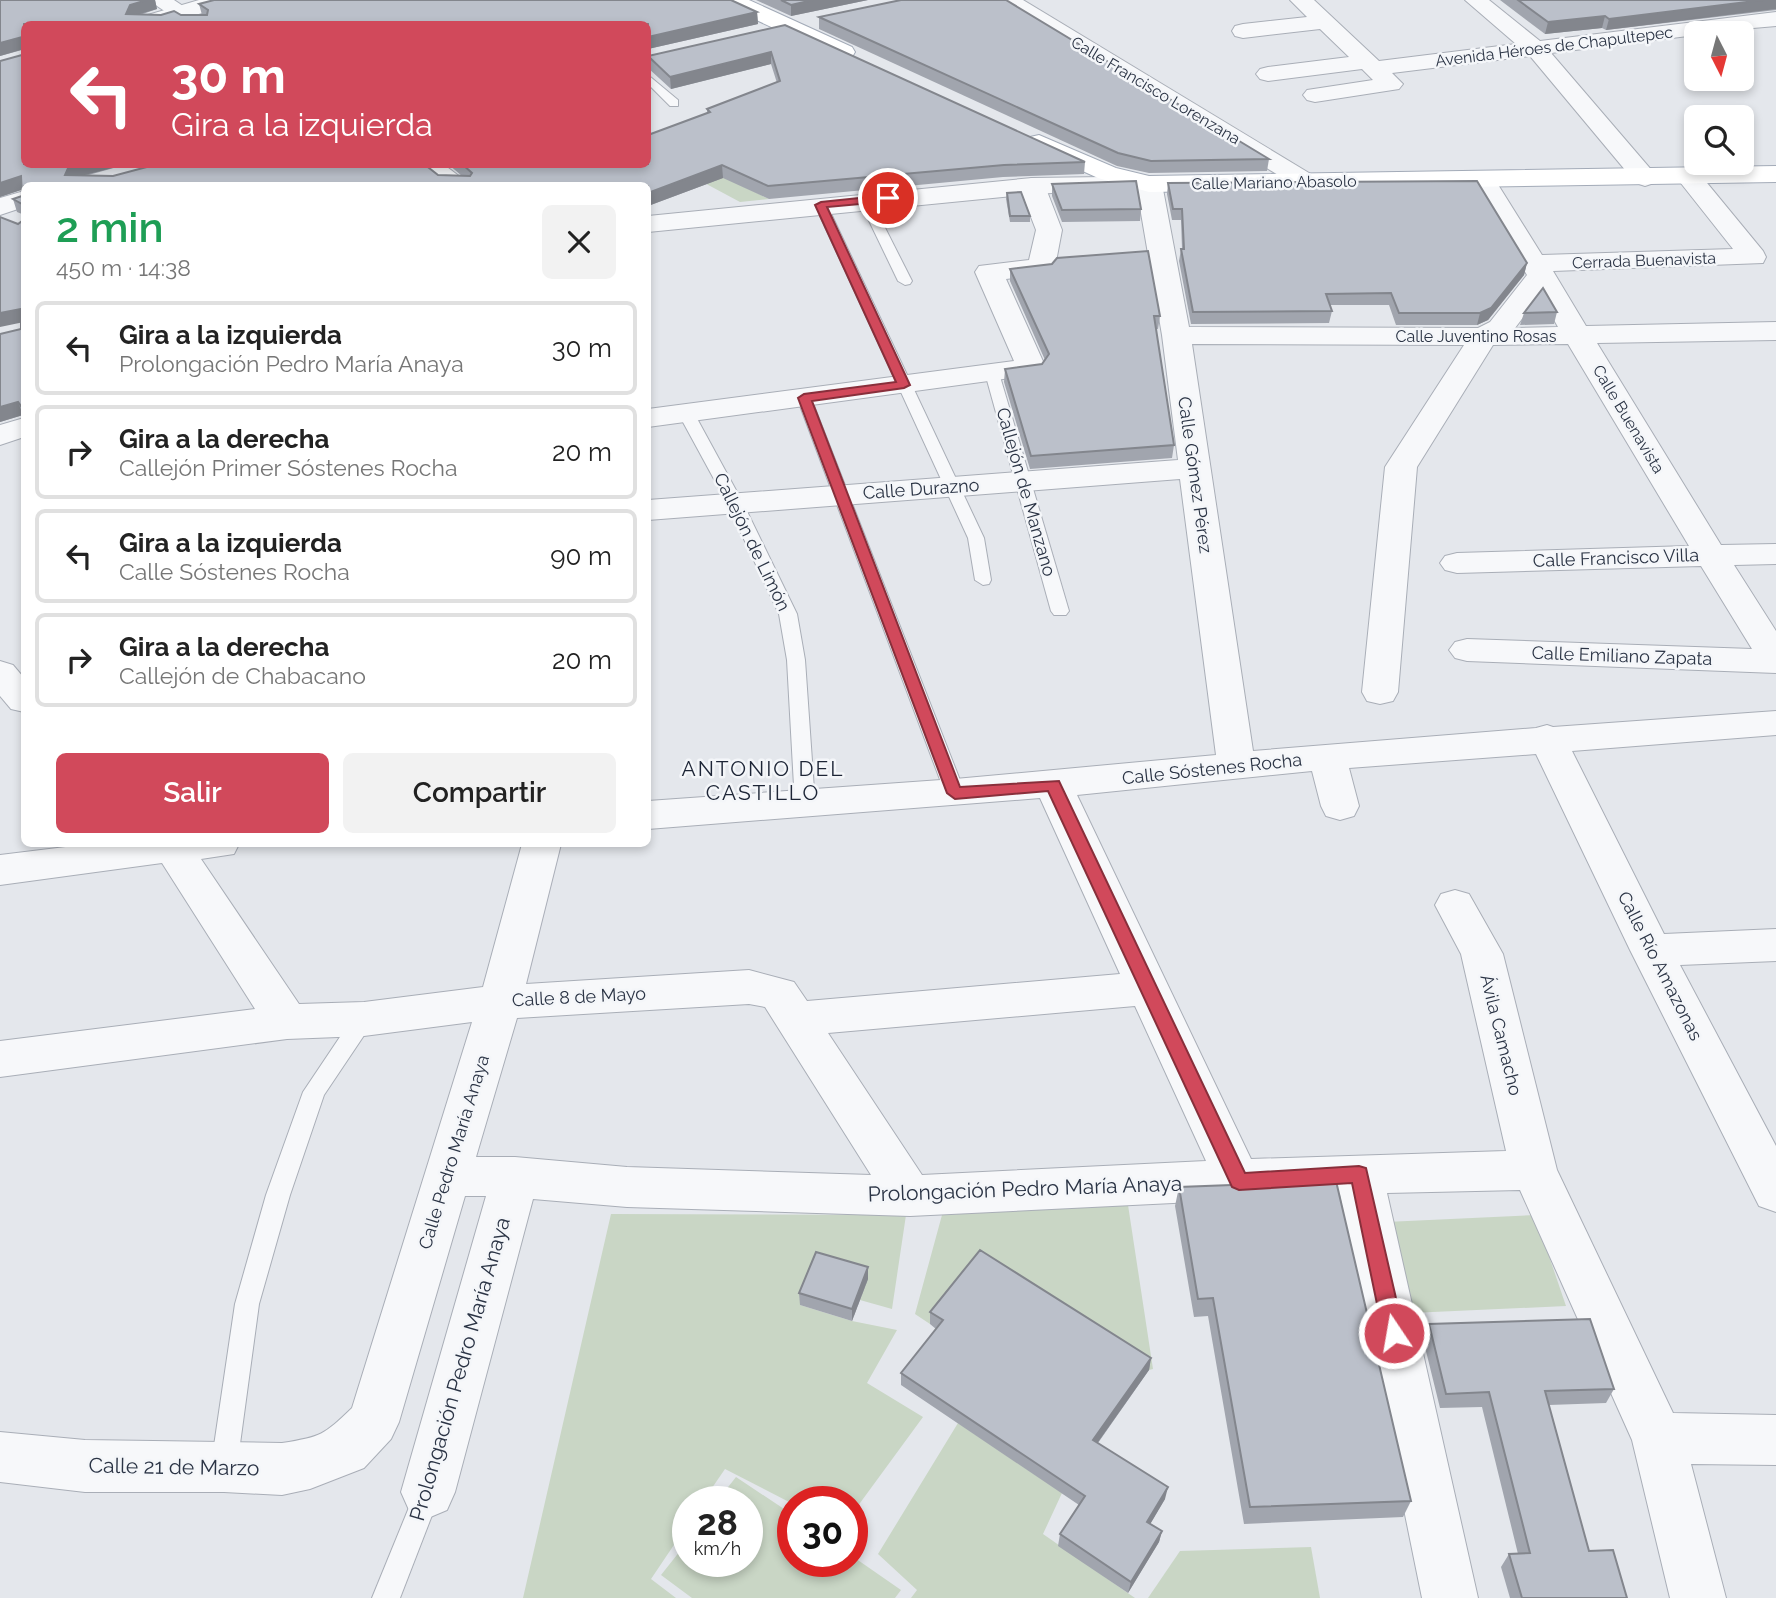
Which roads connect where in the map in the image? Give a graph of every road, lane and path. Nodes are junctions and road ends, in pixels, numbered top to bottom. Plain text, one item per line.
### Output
1 (159, 0) edge
2 (222, 0) edge
3 (732, 0) edge
4 (1007, 0) edge
5 (1301, 0) edge
6 (1476, 0) edge
7 (179, 12) junction
8 (1776, 19) edge
9 (820, 20) edge
10 (151, 21) edge
11 (194, 21) edge
12 (1325, 22) junction
13 (789, 26) junction
14 (1243, 31) dead end
15 (749, 36) edge
16 (1535, 48) junction
17 (862, 61) edge
18 (1371, 65) junction
19 (1268, 74) dead end
20 (651, 82) edge
21 (1315, 95) dead end
22 (674, 103) dead end
23 (1020, 133) edge
24 (431, 168) edge
25 (1776, 174) edge
26 (1689, 177) junction
27 (1645, 178) junction
28 (1483, 180) junction
29 (1305, 181) junction
30 (454, 182) edge
31 (1149, 184) junction
32 (1032, 186) junction
33 (21, 200) edge
34 (865, 200) junction
35 (821, 205) junction
36 (0, 207) edge
37 (0, 217) edge
38 (651, 224) edge
39 (21, 225) edge
40 (1538, 268) junction
41 (905, 281) dead end
42 (1776, 331) edge
43 (1176, 335) junction
44 (1579, 335) junction
45 (1483, 337) junction
46 (992, 373) junction
47 (904, 385) junction
48 (804, 398) junction
49 (686, 413) junction
50 (651, 418) edge
51 (21, 428) edge
52 (0, 436) edge
53 (1194, 468) junction
54 (1023, 481) junction
55 (952, 487) junction
56 (841, 495) junction
57 (734, 503) junction
58 (651, 510) edge
59 (1776, 554) edge
60 (1709, 555) junction
61 (1457, 563) dead end
62 (983, 580) dead end
63 (1060, 611) dead end
64 (1467, 650) dead end
65 (1776, 659) edge
66 (1380, 692) dead end
67 (1776, 723) edge
68 (1547, 738) junction
69 (1327, 757) junction
70 (1236, 766) junction
71 (1053, 785) junction
72 (955, 793) junction
73 (805, 804) junction
74 (1340, 806) dead end
75 (651, 815) edge
76 (172, 847) joint
77 (540, 847) edge
78 (0, 870) edge
79 (1455, 905) dead end
80 (1776, 945) edge
81 (1651, 950) junction
82 (1147, 988) junction
83 (500, 1002) junction
84 (364, 1019) junction
85 (797, 1019) junction
86 (287, 1022) junction
87 (0, 1059) edge
88 (1534, 1170) junction
89 (1359, 1174) junction
90 (446, 1176) junction
91 (515, 1177) junction
92 (1239, 1182) junction
93 (1776, 1192) edge
94 (910, 1196) junction
95 (1658, 1438) junction
96 (1776, 1440) edge
97 (345, 1450) joint
98 (0, 1457) edge
99 (224, 1466) junction
100 (428, 1492) joint
101 (386, 1598) edge
102 (1450, 1598) edge
103 (1698, 1598) edge

1 - 7 street
2 - 7 street
3 - 13 main road
4 - 29 street, Calle Francisco Lorenzana
5 - 12 street
6 - 16 street
7 - 10 street
7 - 11 street
8 - 16 street, Avenida Héroes de Chapultepec
9 - 13 main road
12 - 14 street
12 - 18 street
13 - 15 street
13 - 17 main road
16 - 18 street, Avenida Héroes de Chapultepec
16 - 27 street
18 - 19 street, Avenida Héroes de Chapultepec
18 - 21 street
20 - 22 lane
23 - 31 main road
24 - 30 street
25 - 26 main road, Calle Mariano Abasolo
26 - 27 main road, Calle Mariano Abasolo
26 - 40 street, Cerrada Buenavista
27 - 28 main road, Calle Mariano Abasolo
28 - 29 main road, Calle Mariano Abasolo
28 - 40 street, Calle Buenavista
29 - 31 main road, Calle Mariano Abasolo
31 - 32 street, Calle Mariano Abasolo
31 - 43 street, Calle Gómez Pérez
32 - 34 street, Calle Mariano Abasolo
32 - 46 street
33 - 36 street
34 - 35 street, Calle Mariano Abasolo
34 - 41 lane
35 - 38 street, Calle Mariano Abasolo
35 - 47 lane
37 - 39 street
40 - 44 street, Calle Buenavista
40 - 45 street
42 - 44 street, Calle Juventino Rosas
43 - 45 street, Calle Juventino Rosas
43 - 53 street, Calle Gómez Pérez
44 - 45 street, Calle Juventino Rosas
44 - 60 street, Calle Buenavista
45 - 66 street
46 - 47 street
46 - 54 lane, Callejón de Manzano
47 - 48 street
47 - 55 lane
48 - 49 street
48 - 56 lane
49 - 50 street
49 - 57 lane, Callejón de Limón
51 - 52 street
53 - 54 street, Calle Durazno
53 - 70 street, Calle Gómez Pérez
54 - 55 street, Calle Durazno
54 - 63 lane, Callejón de Manzano
55 - 56 street, Calle Durazno
55 - 62 lane
56 - 57 street, Calle Durazno
56 - 72 lane
57 - 58 street, Calle Durazno
57 - 73 lane, Callejón de Limón
59 - 60 street, Calle Francisco Villa
60 - 61 street, Calle Francisco Villa
60 - 65 street, Calle Buenavista
64 - 65 street, Calle Emiliano Zapata
67 - 68 street, Calle Sóstenes Rocha
68 - 69 street, Calle Sóstenes Rocha
68 - 81 street, Calle Río Amazonas
69 - 70 street, Calle Sóstenes Rocha
69 - 74 street
70 - 71 street, Calle Sóstenes Rocha
71 - 72 street, Calle Sóstenes Rocha
71 - 82 street
72 - 73 street, Calle Sóstenes Rocha
73 - 75 street, Calle Sóstenes Rocha
76 - 78 street
76 - 86 street
77 - 83 street, Calle Pedro María Anaya
79 - 88 street, Ávila Camacho
80 - 81 street
81 - 93 street, Calle Río Amazonas
82 - 85 street
82 - 92 street
83 - 84 street, Calle 8 de Mayo
83 - 85 street, Calle 8 de Mayo
83 - 90 street, Calle Pedro María Anaya
84 - 86 street, Calle 8 de Mayo
84 - 99 lane
85 - 94 street, Calle 8 de Mayo
86 - 87 street, Calle 8 de Mayo
88 - 89 street, Prolongación Pedro María Anaya
88 - 95 street, Ávila Camacho
89 - 92 street, Prolongación Pedro María Anaya
89 - 102 street
90 - 91 street, Prolongación Pedro María Anaya
90 - 97 street, Calle Pedro María Anaya
91 - 94 street, Prolongación Pedro María Anaya
91 - 100 street, Prolongación Pedro María Anaya
92 - 94 street, Prolongación Pedro María Anaya
95 - 96 street
95 - 103 street, Ávila Camacho
97 - 99 street, Calle 21 de Marzo
98 - 99 street, Calle 21 de Marzo
100 - 101 lane, Prolongación Pedro María Anaya

